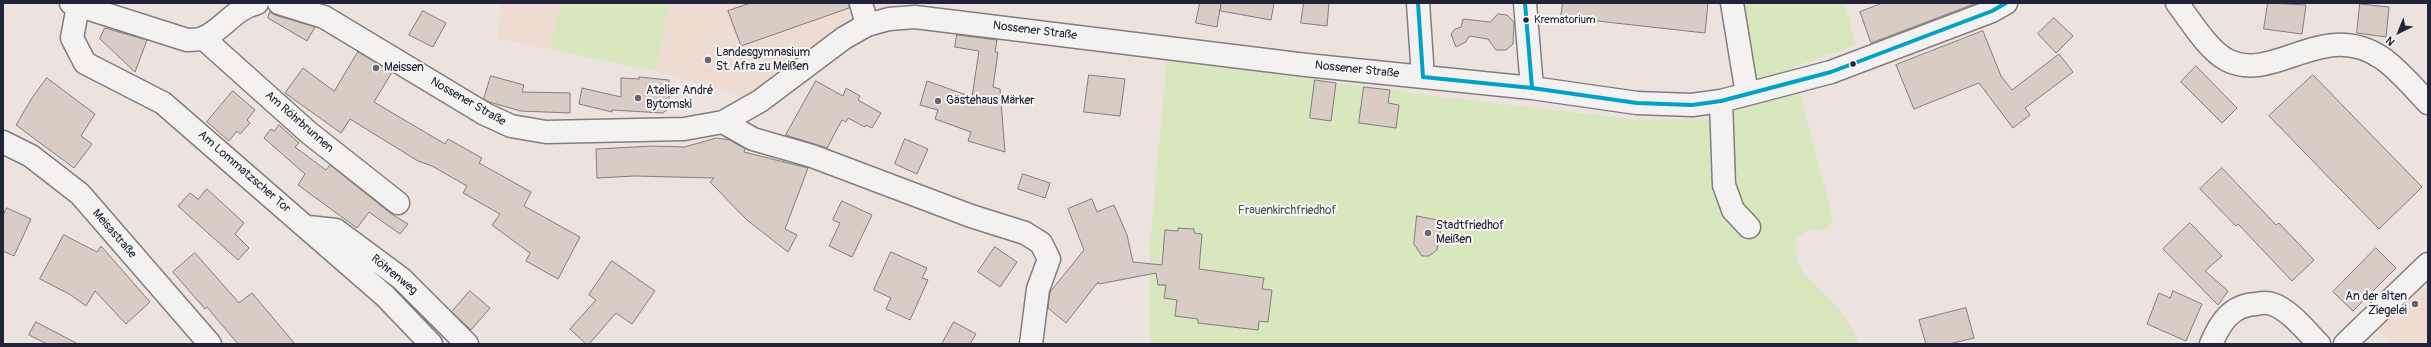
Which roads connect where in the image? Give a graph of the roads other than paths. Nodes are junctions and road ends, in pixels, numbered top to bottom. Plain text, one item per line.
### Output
1 (257, 3) edge
2 (279, 3) edge
3 (860, 3) edge
4 (1418, 3) edge
5 (1525, 3) edge
6 (1732, 3) edge
7 (2006, 3) edge
8 (2177, 3) edge
9 (75, 4) edge
10 (867, 25) junction
11 (203, 38) junction
12 (1422, 77) junction
13 (1532, 88) junction
14 (1747, 94) junction
15 (1721, 101) junction
16 (2428, 103) edge
17 (722, 122) junction
18 (3, 142) edge
19 (398, 203) dead end
20 (308, 227) junction
21 (1749, 227) dead end
22 (2428, 264) edge
23 (210, 344) edge
24 (431, 344) edge
25 (467, 344) edge
26 (1031, 344) edge
27 (2211, 344) edge
28 (2319, 344) edge
29 (2345, 344) edge

1 - 11 street
2 - 17 street, Nossener Straße
3 - 10 street
4 - 12 street
5 - 13 street
6 - 14 street
7 - 14 street, Nossener Straße
8 - 16 street
9 - 11 street
9 - 20 street, Am Lommatzscher Tor
10 - 12 street, Nossener Straße
10 - 17 street, Nossener Straße
11 - 19 street, Am Röhrbrunnen
12 - 13 street, Nossener Straße
13 - 15 street, Nossener Straße
14 - 15 street, Nossener Straße
15 - 21 street
17 - 26 street
18 - 23 street, Meisastraße
20 - 24 street, Am Lommatzscher Tor
20 - 25 street, Röhrenweg
22 - 29 street
27 - 28 street

